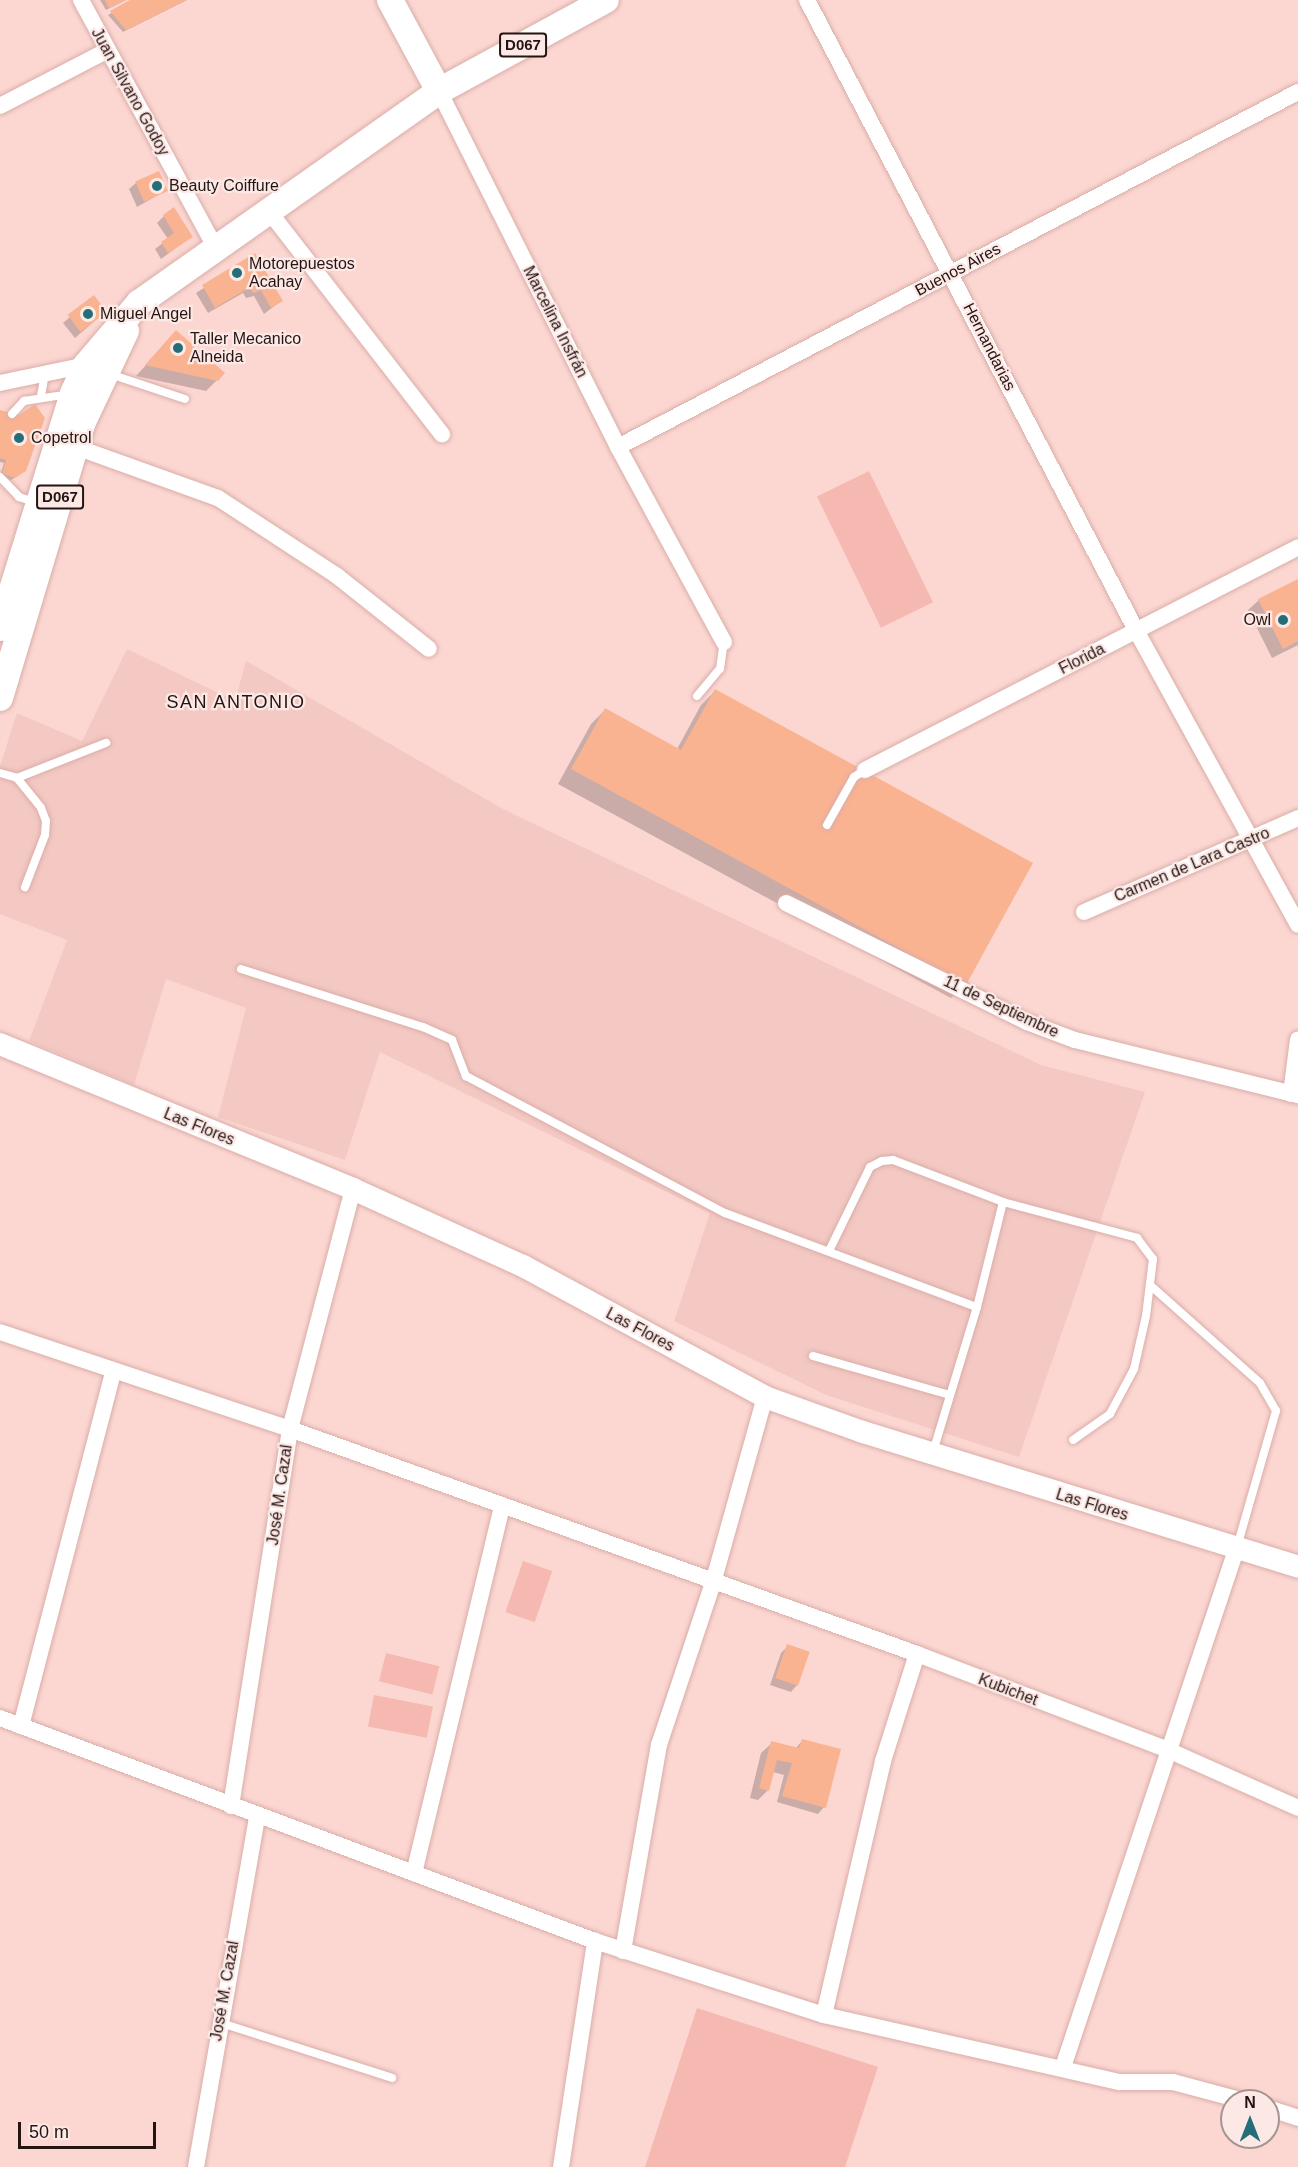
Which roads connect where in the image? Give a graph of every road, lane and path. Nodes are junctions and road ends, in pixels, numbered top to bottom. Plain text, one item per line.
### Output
1 (81, 0) edge
2 (390, 0) edge
3 (606, 0) edge
4 (807, 0) edge
5 (106, 51) junction
6 (440, 91) junction
7 (1298, 92) edge
8 (0, 106) edge
9 (268, 210) junction
10 (215, 247) junction
11 (951, 274) junction
12 (96, 369) junction
13 (45, 374) junction
14 (0, 383) edge
15 (73, 393) junction
16 (41, 396) junction
17 (185, 399) dead end
18 (12, 414) dead end
19 (442, 434) dead end
20 (76, 447) junction
21 (618, 447) junction
22 (0, 477) edge
23 (39, 504) junction
24 (1298, 547) edge
25 (0, 628) edge
26 (1137, 632) junction
27 (724, 642) joint
28 (429, 649) dead end
29 (697, 696) dead end
30 (0, 698) edge
31 (106, 743) dead end
32 (865, 770) joint
33 (0, 773) edge
34 (17, 777) junction
35 (1298, 818) edge
36 (827, 825) dead end
37 (1252, 841) junction
38 (25, 887) dead end
39 (786, 903) dead end
40 (1084, 912) dead end
41 (1298, 925) edge
42 (241, 969) dead end
43 (1298, 1039) edge
44 (0, 1044) edge
45 (1294, 1094) edge
46 (353, 1189) junction
47 (1003, 1202) junction
48 (829, 1251) junction
49 (1150, 1285) junction
50 (977, 1307) junction
51 (0, 1332) edge
52 (813, 1356) dead end
53 (113, 1372) junction
54 (950, 1395) junction
55 (765, 1397) junction
56 (290, 1430) junction
57 (1073, 1440) dead end
58 (933, 1452) junction
59 (502, 1507) junction
60 (1236, 1550) junction
61 (1298, 1568) edge
62 (713, 1583) junction
63 (917, 1654) junction
64 (0, 1718) edge
65 (21, 1726) junction
66 (1168, 1750) junction
67 (231, 1806) junction
68 (1298, 1808) edge
69 (257, 1816) junction
70 (414, 1873) junction
71 (595, 1941) junction
72 (623, 1951) junction
73 (824, 2015) junction
74 (218, 2022) junction
75 (1063, 2067) junction
76 (392, 2078) dead end
77 (1220, 2095) edge
78 (1280, 2112) edge
79 (1298, 2118) edge
80 (196, 2167) edge
81 (561, 2167) edge

1 - 5 street, Juan Silvano Godoy
2 - 6 main road, Marcelina Insfrán
3 - 6 main road, D067
4 - 11 street, Hernandarias
5 - 8 street
5 - 10 street, Juan Silvano Godoy
6 - 9 main road, D067
6 - 21 street, Marcelina Insfrán
7 - 11 street, Buenos Aires
9 - 10 main road, D067
9 - 19 street
10 - 12 main road, D067
11 - 21 street, Buenos Aires
11 - 26 street, Hernandarias
12 - 13 street
12 - 15 main road, D067
12 - 17 lane
12 - 20 main road, D067
13 - 14 street
13 - 16 lane
15 - 16 lane
15 - 23 main road, D067
16 - 18 lane
20 - 28 street
20 - 30 main road, D067
21 - 27 street, Marcelina Insfrán
22 - 23 lane
23 - 25 main road, D067
24 - 26 street, Florida
26 - 32 street, Florida
26 - 37 street, Hernandarias
27 - 29 lane
31 - 34 lane
32 - 36 lane
33 - 34 lane
34 - 38 lane
35 - 37 street, Carmen de Lara Castro
37 - 40 street, Carmen de Lara Castro
37 - 41 street, Hernandarias
39 - 45 street, 11 de Septiembre
42 - 48 lane
43 - 45 street
44 - 46 street, Las Flores
46 - 55 street, Las Flores
46 - 56 street, José M. Cazal
47 - 48 lane
47 - 49 lane
47 - 50 lane
48 - 50 lane
49 - 57 lane
49 - 60 lane
50 - 54 lane
51 - 53 street, Kubichet
52 - 54 lane
53 - 56 street, Kubichet
53 - 65 street
54 - 58 lane
55 - 58 street, Las Flores
55 - 62 street
56 - 59 street, Kubichet
56 - 67 street, José M. Cazal
58 - 60 street, Las Flores
59 - 62 street, Kubichet
59 - 70 street
60 - 61 street, Las Flores
60 - 66 street
62 - 63 street, Kubichet
62 - 72 street
63 - 66 street, Kubichet
63 - 73 street
64 - 65 street
65 - 67 street
66 - 68 street, Kubichet
66 - 75 street
67 - 69 street
69 - 70 street
69 - 74 street, José M. Cazal
70 - 71 street
71 - 72 street
71 - 81 street
72 - 73 street
73 - 75 street
74 - 76 lane
74 - 80 street, José M. Cazal
75 - 77 street
78 - 79 street

